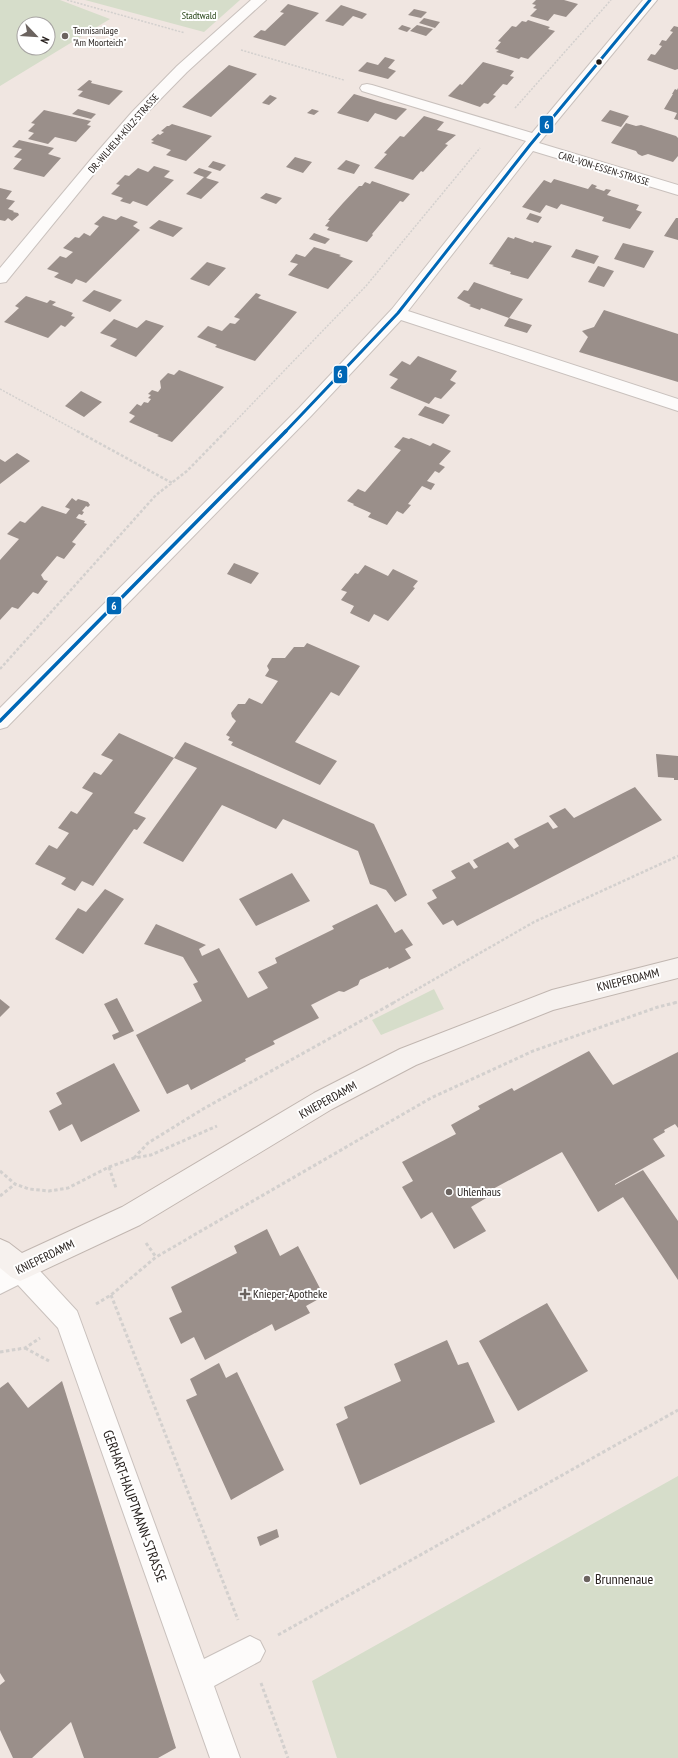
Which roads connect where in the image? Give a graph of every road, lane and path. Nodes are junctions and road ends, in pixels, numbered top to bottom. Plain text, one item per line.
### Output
1 (66, 0) edge
2 (259, 0) edge
3 (611, 0) edge
4 (650, 0) edge
5 (213, 41) junction
6 (236, 48) dead end
7 (367, 88) joint
8 (496, 128) junction
9 (532, 142) junction
10 (678, 190) edge
11 (0, 278) edge
12 (398, 313) junction
13 (0, 389) edge
14 (678, 405) edge
15 (172, 483) junction
16 (0, 669) edge
17 (0, 721) edge
18 (678, 856) edge
19 (678, 968) edge
20 (678, 1002) edge
21 (0, 1171) edge
22 (15, 1184) junction
23 (0, 1196) edge
24 (156, 1257) dead end
25 (7, 1267) edge
26 (111, 1295) dead end
27 (678, 1410) edge
28 (250, 1651) junction
29 (197, 1679) junction
30 (225, 1758) edge
31 (288, 1758) edge

1 - 5 path
2 - 5 street, DR.-WILHELM-KÜLZ-STRASSE
3 - 8 path
4 - 9 street
5 - 11 street, DR.-WILHELM-KÜLZ-STRASSE
6 - 7 path
7 - 8 street, CARL-VON-ESSEN-STRASSE
8 - 9 street, CARL-VON-ESSEN-STRASSE
8 - 15 path
9 - 10 street, CARL-VON-ESSEN-STRASSE
9 - 12 street
12 - 14 street
12 - 17 street
13 - 15 path
15 - 16 path
18 - 22 path
19 - 25 main road, KNIEPERDAMM
20 - 24 path
21 - 22 path
22 - 23 path
25 - 29 street, GERHART-HAUPTMANN-STRASSE
26 - 28 path
27 - 28 path
28 - 29 street
28 - 31 path
29 - 30 street, GERHART-HAUPTMANN-STRASSE

